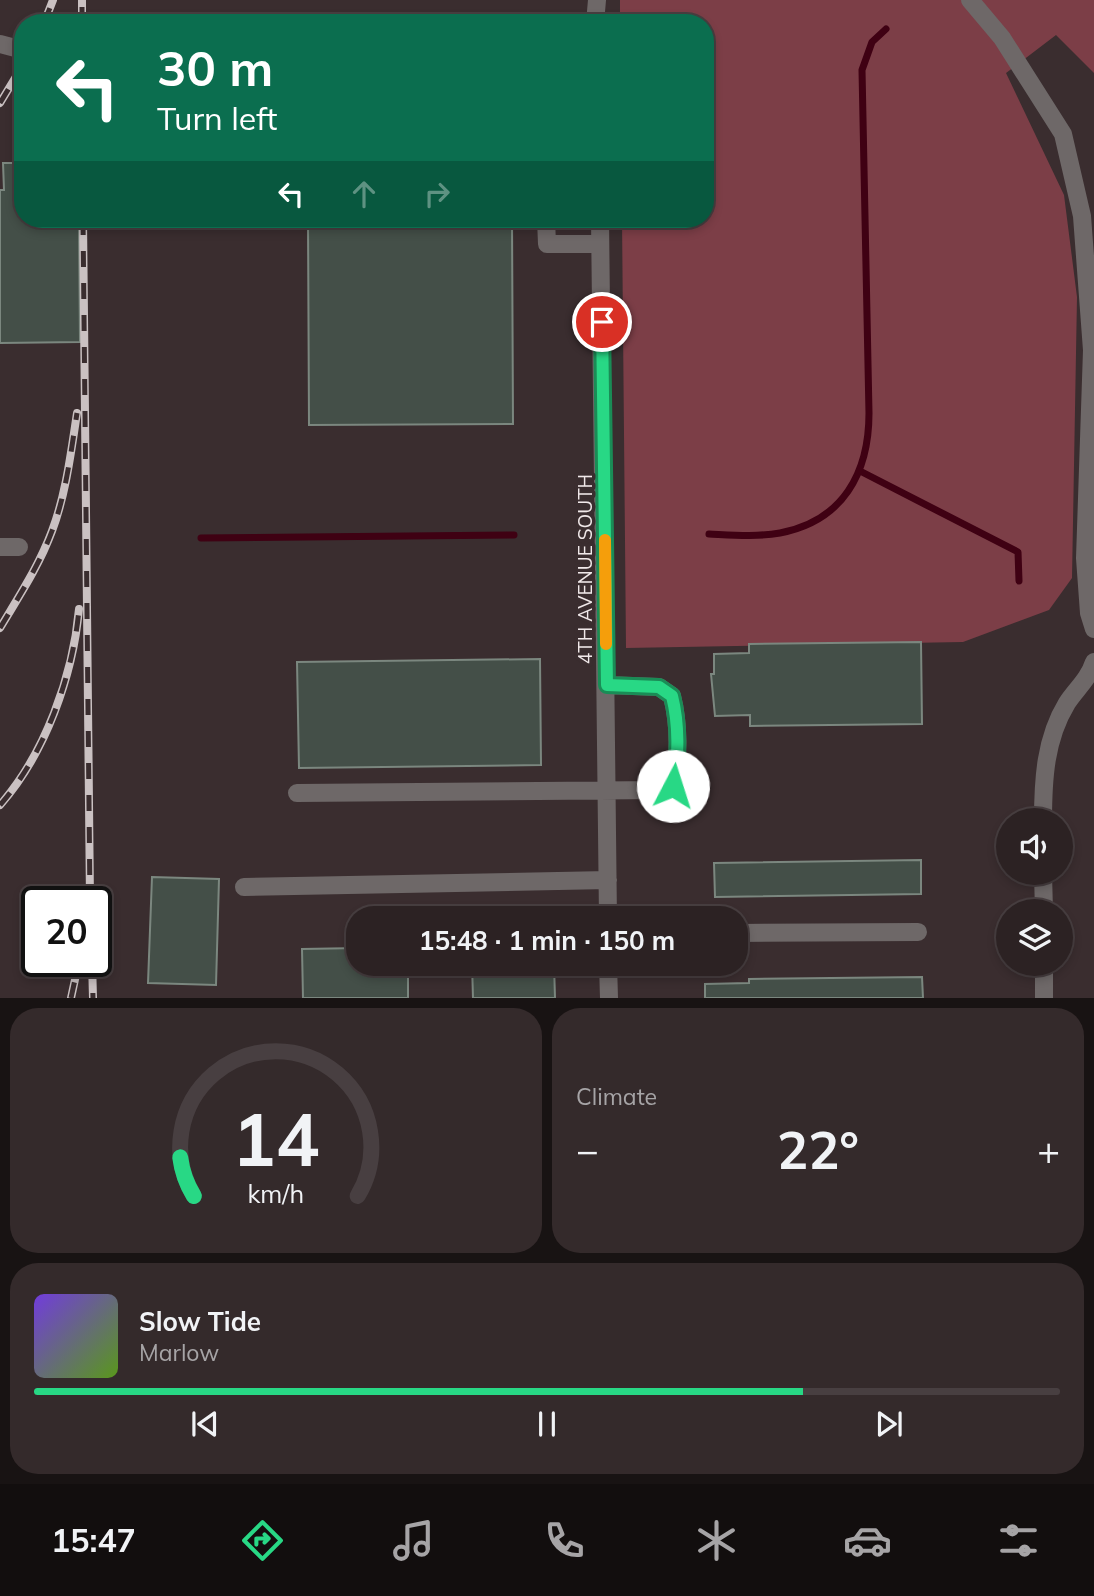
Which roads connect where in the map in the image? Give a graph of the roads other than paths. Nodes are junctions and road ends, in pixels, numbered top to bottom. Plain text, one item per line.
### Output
1 (971, 0) edge
2 (546, 228) edge
3 (600, 228) edge
4 (600, 244) junction
5 (0, 547) edge
6 (19, 547) dead end
7 (1094, 629) edge
8 (1094, 663) edge
9 (607, 685) junction
10 (607, 790) junction
11 (297, 793) dead end
12 (1043, 808) edge
13 (608, 880) junction
14 (244, 887) dead end
15 (608, 906) edge
16 (748, 933) edge
17 (918, 933) dead end
18 (608, 976) edge
19 (1044, 976) edge
20 (609, 998) edge
21 (1044, 998) edge

1 - 7 street
2 - 4 street
3 - 4 street, 4TH AVENUE SOUTH
4 - 9 street, 4TH AVENUE SOUTH
5 - 6 street
8 - 12 street
9 - 10 street, 4TH AVENUE SOUTH
9 - 10 street
10 - 11 street
10 - 13 street, 4TH AVENUE SOUTH
13 - 14 street
13 - 15 street, 4TH AVENUE SOUTH
16 - 17 street
18 - 20 street
19 - 21 street

